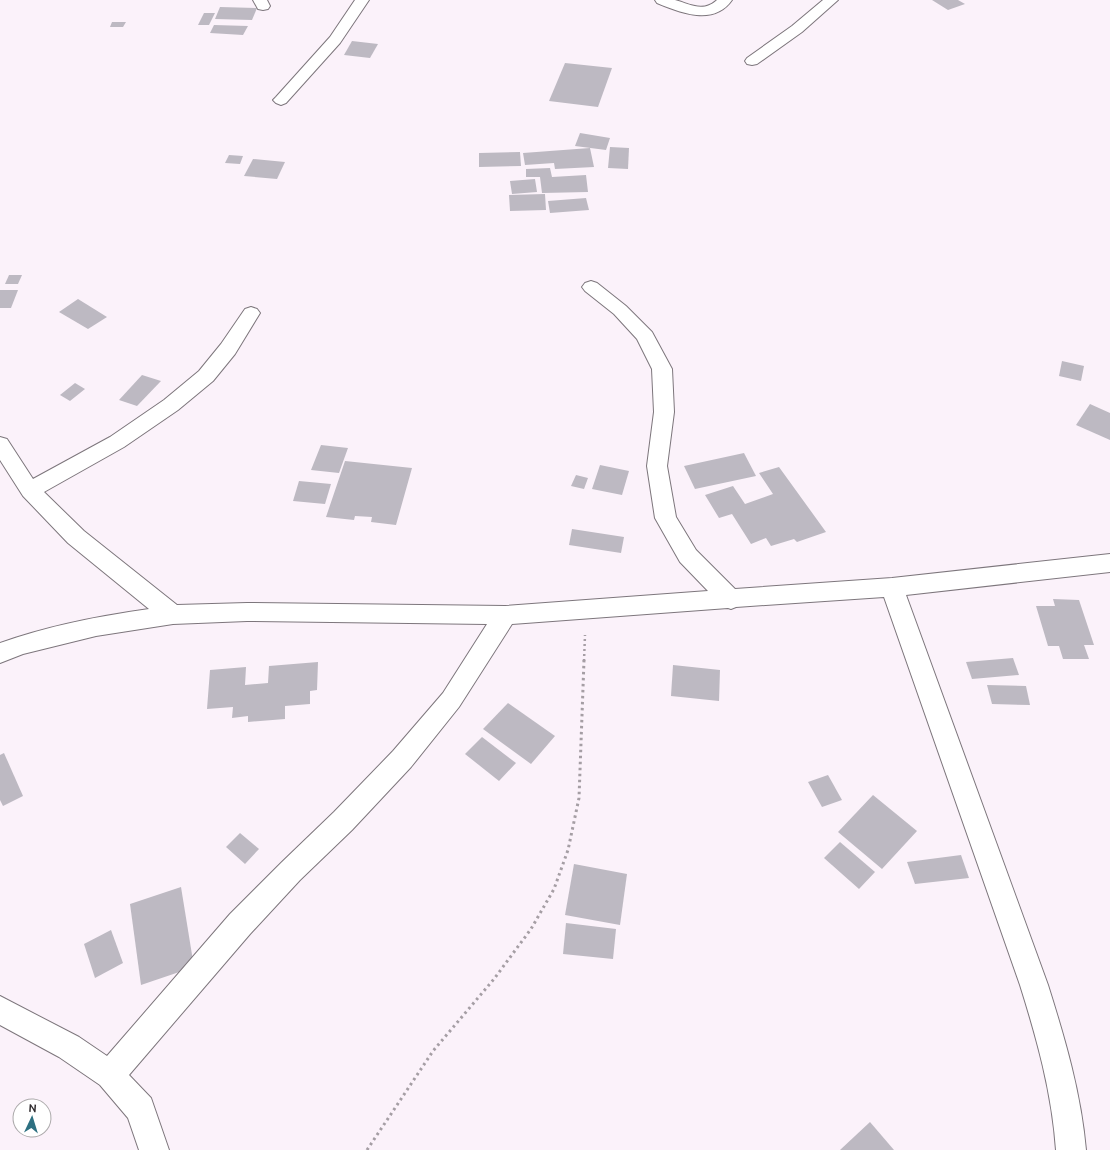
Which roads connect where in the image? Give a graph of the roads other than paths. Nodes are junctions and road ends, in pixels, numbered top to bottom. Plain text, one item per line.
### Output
1 (362, 0) edge
2 (662, 0) edge
3 (725, 0) edge
4 (831, 0) edge
5 (752, 61) dead end
6 (280, 100) dead end
7 (591, 287) dead end
8 (251, 313) dead end
9 (0, 444) edge
10 (30, 490) junction
11 (1110, 564) edge
12 (892, 587) junction
13 (731, 600) junction
14 (173, 615) junction
15 (504, 615) junction
16 (0, 653) edge
17 (0, 1010) edge
18 (110, 1075) junction
19 (154, 1150) edge
20 (1071, 1150) edge

1 - 6 street
2 - 3 street
4 - 5 street
7 - 13 street
8 - 10 street
9 - 10 street
10 - 14 street
11 - 12 street
12 - 13 street
12 - 20 street
13 - 15 street
14 - 15 street
14 - 16 street
15 - 18 street
17 - 18 street
18 - 19 street

